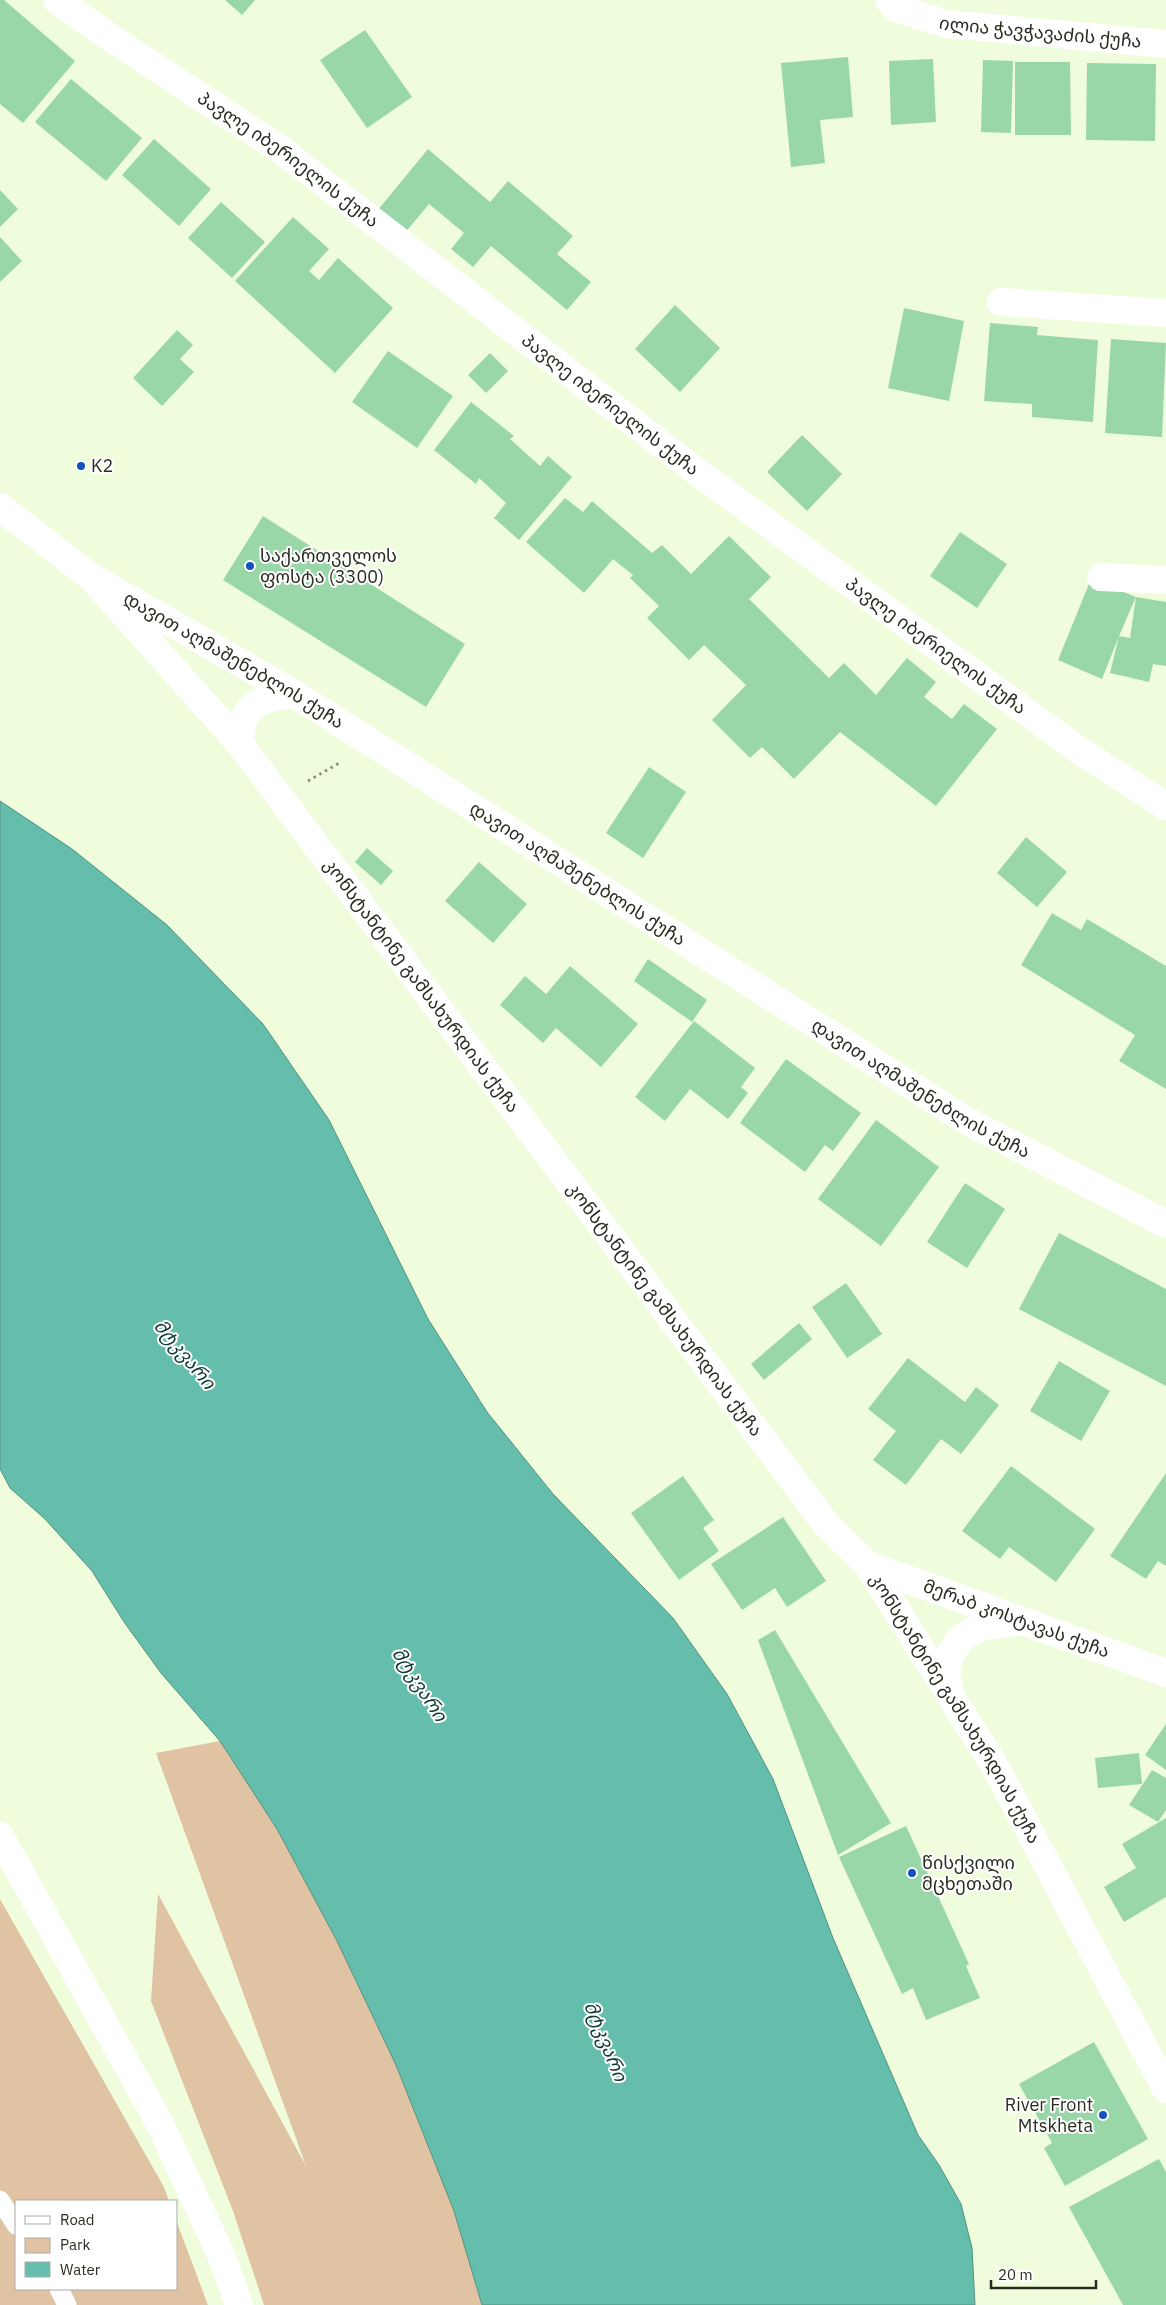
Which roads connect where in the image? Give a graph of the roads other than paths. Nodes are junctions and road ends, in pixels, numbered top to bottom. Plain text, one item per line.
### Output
1 (58, 0) edge
2 (889, 0) edge
3 (1166, 44) edge
4 (1001, 302) dead end
5 (1166, 313) edge
6 (0, 507) edge
7 (91, 577) junction
8 (1101, 577) dead end
9 (1166, 580) edge
10 (294, 692) junction
11 (240, 744) junction
12 (1166, 806) edge
13 (1166, 1224) edge
14 (868, 1565) junction
15 (1020, 1621) junction
16 (1166, 1673) edge
17 (950, 1693) junction
18 (0, 1836) edge
19 (1166, 2089) edge
20 (0, 2200) edge
21 (15, 2223) edge
22 (60, 2290) edge
23 (67, 2305) edge
24 (239, 2305) edge

1 - 12 main road, პავლე იბერიელის ქუჩა
2 - 3 main road, ილია ჭავჭავაძის ქუჩა
4 - 5 main road
6 - 7 main road, დავით აღმაშენებლის ქუჩა
7 - 10 main road, დავით აღმაშენებლის ქუჩა
7 - 11 main road, კონსტანტინე გამსახურდიას ქუჩა
8 - 9 main road
10 - 11 main road
10 - 13 main road, დავით აღმაშენებლის ქუჩა
11 - 14 main road, კონსტანტინე გამსახურდიას ქუჩა
14 - 15 main road, მერაბ კოსტავას ქუჩა
14 - 17 main road, კონსტანტინე გამსახურდიას ქუჩა
15 - 16 main road, მერაბ კოსტავას ქუჩა
15 - 17 main road
17 - 19 main road, კონსტანტინე გამსახურდიას ქუჩა
18 - 24 main road
20 - 21 lane
22 - 23 lane

